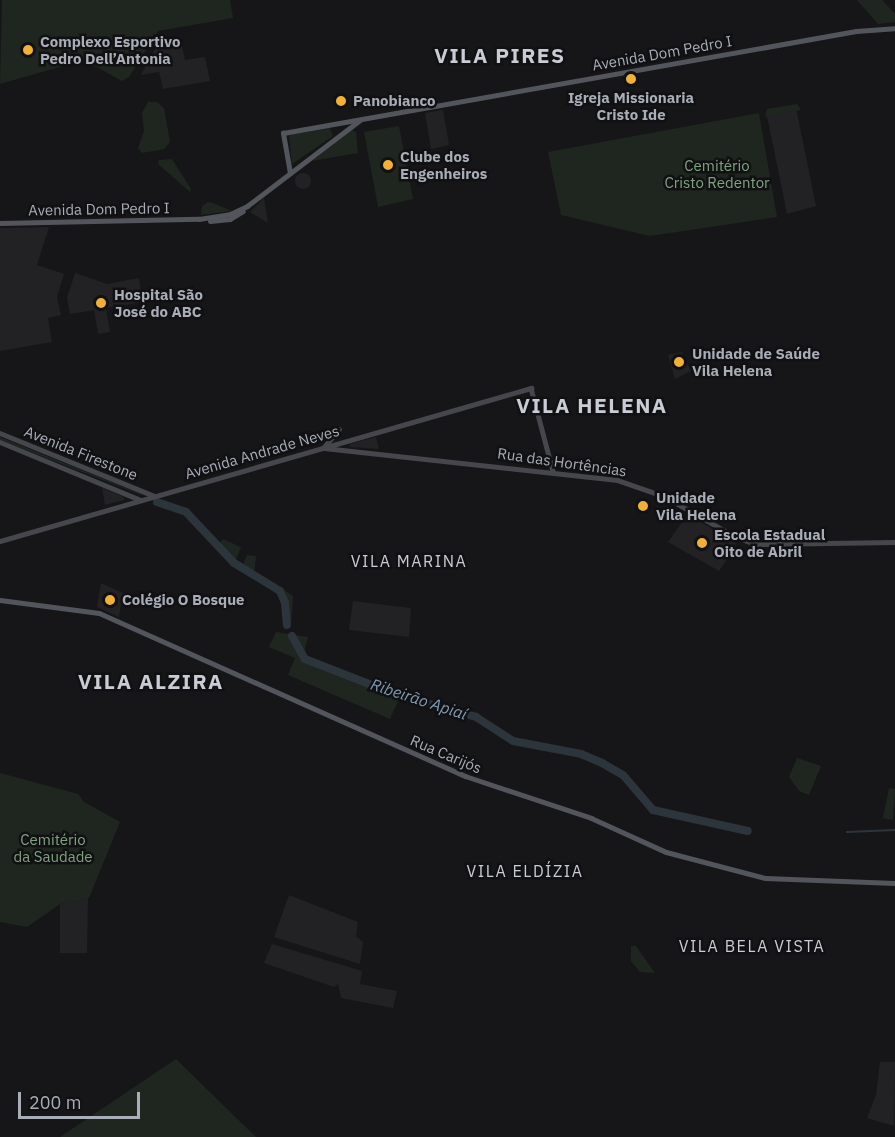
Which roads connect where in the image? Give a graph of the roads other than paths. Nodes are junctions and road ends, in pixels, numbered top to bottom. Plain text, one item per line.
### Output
1 (895, 28) edge
2 (362, 119) junction
3 (331, 124) junction
4 (337, 138) junction
5 (290, 173) junction
6 (0, 223) edge
7 (339, 429) dead end
8 (0, 433) edge
9 (0, 442) edge
10 (322, 447) junction
11 (554, 471) junction
12 (154, 496) junction
13 (141, 500) junction
14 (0, 541) edge
15 (895, 542) edge
16 (0, 600) edge
17 (895, 883) edge

1 - 2 main road, Avenida Dom Pedro I
2 - 3 main road
2 - 4 main road, Avenida Dom Pedro I
3 - 4 main road
3 - 5 main road
4 - 5 main road, Avenida Dom Pedro I
5 - 6 main road, Avenida Dom Pedro I
7 - 10 main road
8 - 12 main road, Avenida Firestone
9 - 13 main road, Avenida Firestone
10 - 11 main road, Rua das Hortências
10 - 11 main road, Avenida Andrade Neves
10 - 12 main road, Avenida Andrade Neves
11 - 15 main road, Rua das Hortências
12 - 13 main road, Avenida Andrade Neves
13 - 14 main road, Avenida Andrade Neves
16 - 17 main road, Rua Carijós

